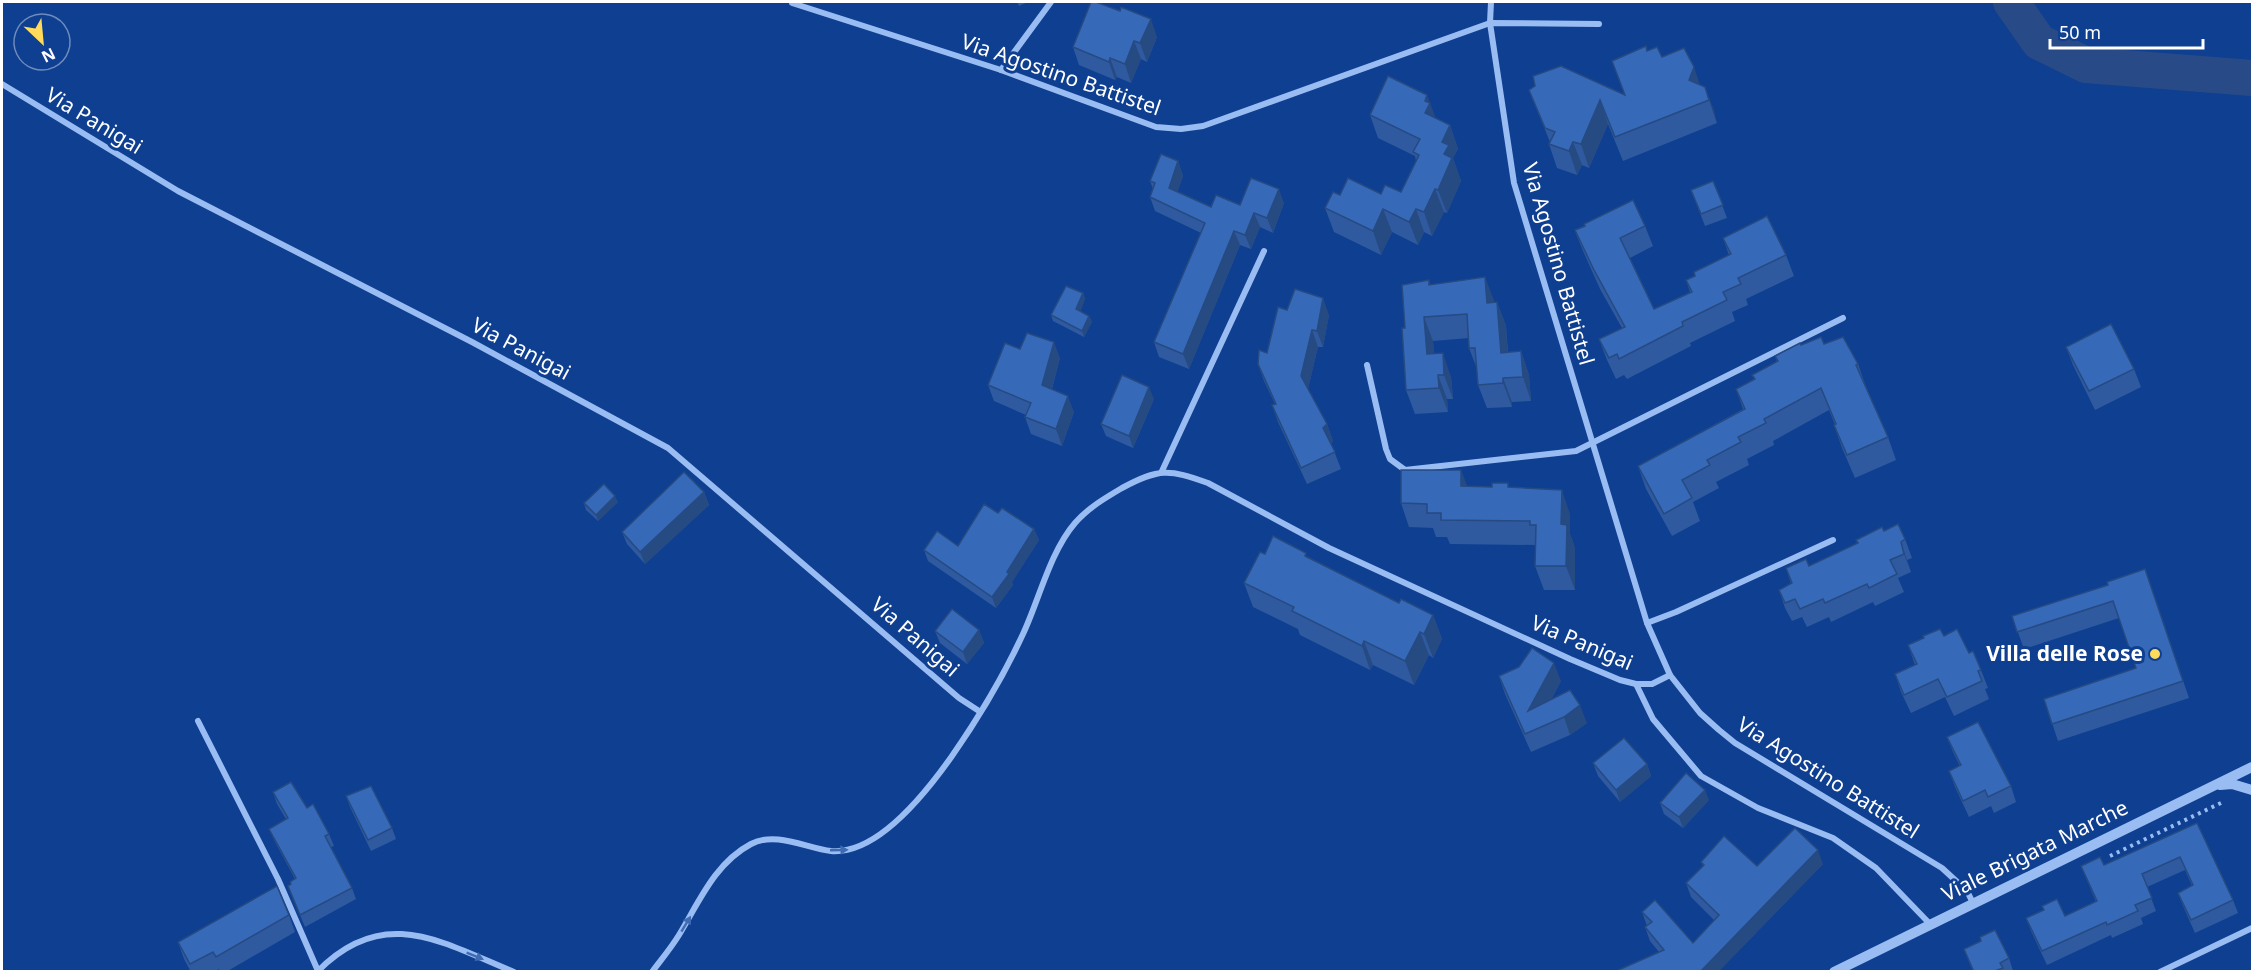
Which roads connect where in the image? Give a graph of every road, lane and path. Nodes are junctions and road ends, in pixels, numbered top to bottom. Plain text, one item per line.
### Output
1 (1051, 2) edge
2 (1491, 2) edge
3 (792, 3) edge
4 (1490, 23) junction
5 (1599, 24) dead end
6 (1001, 70) junction
7 (2, 84) edge
8 (1264, 251) dead end
9 (1843, 318) dead end
10 (1367, 365) dead end
11 (1592, 441) junction
12 (1162, 471) junction
13 (1833, 540) dead end
14 (1647, 623) junction
15 (1670, 675) junction
16 (1636, 684) junction
17 (979, 711) junction
18 (198, 722) dead end
19 (2253, 767) edge
20 (2214, 786) junction
21 (2253, 790) edge
22 (1973, 903) junction
23 (1930, 924) junction
24 (2253, 928) edge
25 (318, 971) edge
26 (514, 972) edge
27 (652, 972) edge
28 (1834, 972) edge
29 (2160, 972) edge

1 - 6 street
2 - 4 street, Via Agostino Battistel
3 - 6 street, Via Agostino Battistel
4 - 5 street, Via Agostino Battistel
4 - 6 street, Via Agostino Battistel
4 - 11 street, Via Agostino Battistel
7 - 17 street, Via Panigai
8 - 12 street
9 - 11 street
10 - 11 street
11 - 14 street, Via Agostino Battistel
12 - 16 street, Via Panigai
12 - 17 street
13 - 14 street
14 - 15 street, Via Agostino Battistel
15 - 16 street
15 - 22 street, Via Agostino Battistel
16 - 23 street, Via Panigai
27 -> 17 street
18 - 25 street
19 - 20 street, Viale Brigata Marche
20 - 21 street
20 - 22 street, Viale Brigata Marche
22 - 23 street, Viale Brigata Marche
23 - 28 street, Viale Brigata Marche
24 - 29 street
25 -> 26 street

